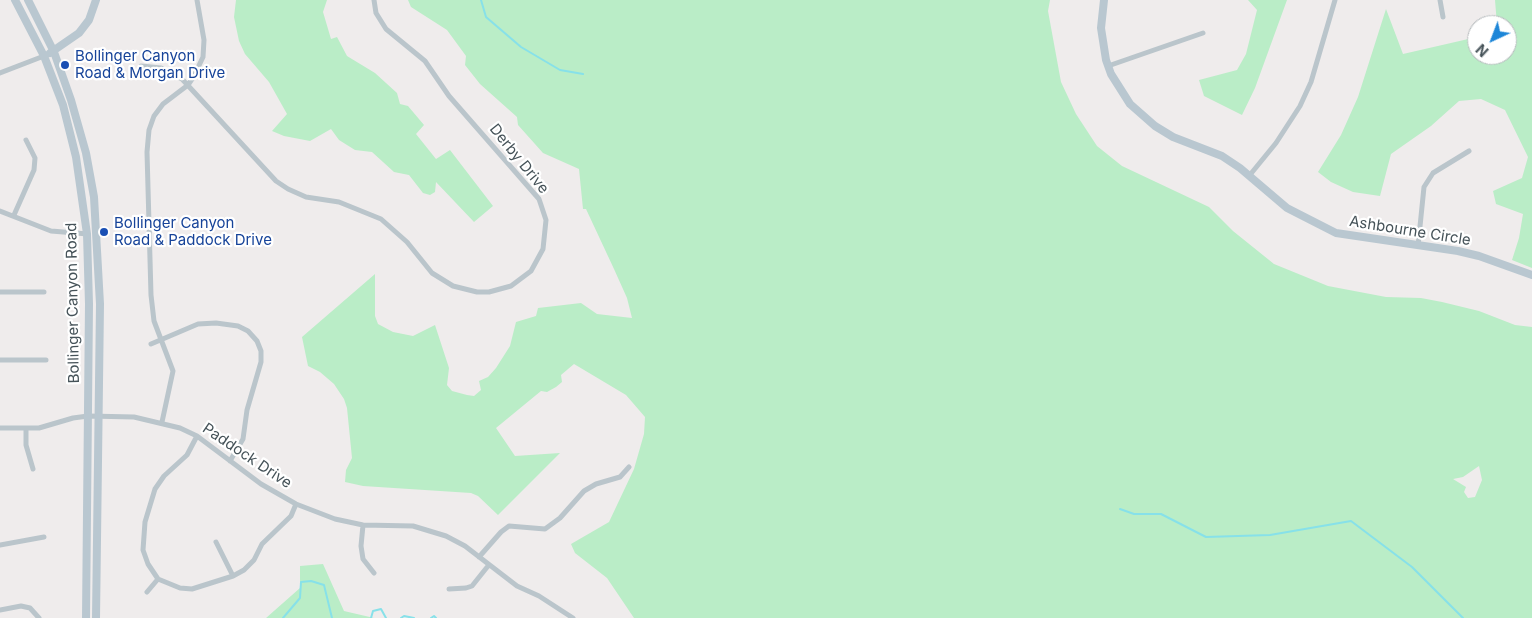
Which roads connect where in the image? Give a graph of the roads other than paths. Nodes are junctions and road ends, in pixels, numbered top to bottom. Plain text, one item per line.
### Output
1 (15, 0) edge
2 (28, 0) edge
3 (96, 0) edge
4 (197, 0) edge
5 (374, 0) edge
6 (1104, 0) edge
7 (1335, 0) edge
8 (1440, 0) edge
9 (1443, 17) dead end
10 (1203, 33) dead end
11 (54, 52) junction
12 (44, 56) junction
13 (142, 66) dead end
14 (1108, 66) junction
15 (0, 73) edge
16 (188, 85) junction
17 (26, 140) dead end
18 (1468, 151) dead end
19 (1249, 176) junction
20 (0, 211) edge
21 (14, 215) junction
22 (97, 233) junction
23 (87, 234) junction
24 (1418, 246) junction
25 (1532, 275) edge
26 (0, 292) edge
27 (44, 292) dead end
28 (162, 340) junction
29 (151, 344) dead end
30 (0, 360) edge
31 (46, 360) dead end
32 (88, 416) junction
33 (100, 416) junction
34 (162, 422) junction
35 (0, 428) edge
36 (26, 429) junction
37 (197, 436) junction
38 (230, 461) junction
39 (629, 467) dead end
40 (33, 469) dead end
41 (296, 504) junction
42 (363, 525) junction
43 (44, 537) dead end
44 (216, 542) dead end
45 (0, 545) edge
46 (479, 557) junction
47 (488, 566) junction
48 (374, 573) dead end
49 (232, 576) junction
50 (158, 579) junction
51 (449, 588) dead end
52 (147, 592) dead end
53 (0, 610) edge
54 (39, 618) edge
55 (86, 618) edge
56 (96, 618) edge
57 (573, 618) edge

1 - 12 main road, Bollinger Canyon Road
2 - 11 main road, Bollinger Canyon Road
3 - 11 main road
4 - 16 street
5 - 16 street, Derby Drive
6 - 14 main road, Ashbourne Circle
7 - 19 street
8 - 9 street
10 - 14 street
11 - 12 main road
11 - 22 main road, Bollinger Canyon Road
12 - 15 street
12 - 23 main road, Bollinger Canyon Road
13 - 16 street, Derby Drive
14 - 19 main road, Ashbourne Circle
16 - 28 street
17 - 21 street
18 - 24 street
19 - 24 main road, Ashbourne Circle
20 - 21 street
21 - 23 street
22 - 23 street
22 - 33 main road, Bollinger Canyon Road
23 - 32 main road, Bollinger Canyon Road
24 - 25 main road, Ashbourne Circle
26 - 27 street
28 - 29 street
28 - 34 street
28 - 38 street
30 - 31 street
32 - 33 street, Paddock Drive
32 - 36 street, Paddock Drive
32 - 55 main road, Bollinger Canyon Road
33 - 34 street, Paddock Drive
33 - 56 main road, Bollinger Canyon Road
34 - 37 street, Paddock Drive
35 - 36 street, Paddock Drive
36 - 40 street
37 - 38 street, Paddock Drive
37 - 50 street
38 - 41 street, Paddock Drive
39 - 46 street
41 - 42 street, Paddock Drive
41 - 49 street
42 - 46 street, Paddock Drive
42 - 48 street
43 - 45 street
44 - 49 street
46 - 47 street, Paddock Drive
47 - 51 street
47 - 57 street, Paddock Drive
49 - 50 street
50 - 52 street
53 - 54 street

